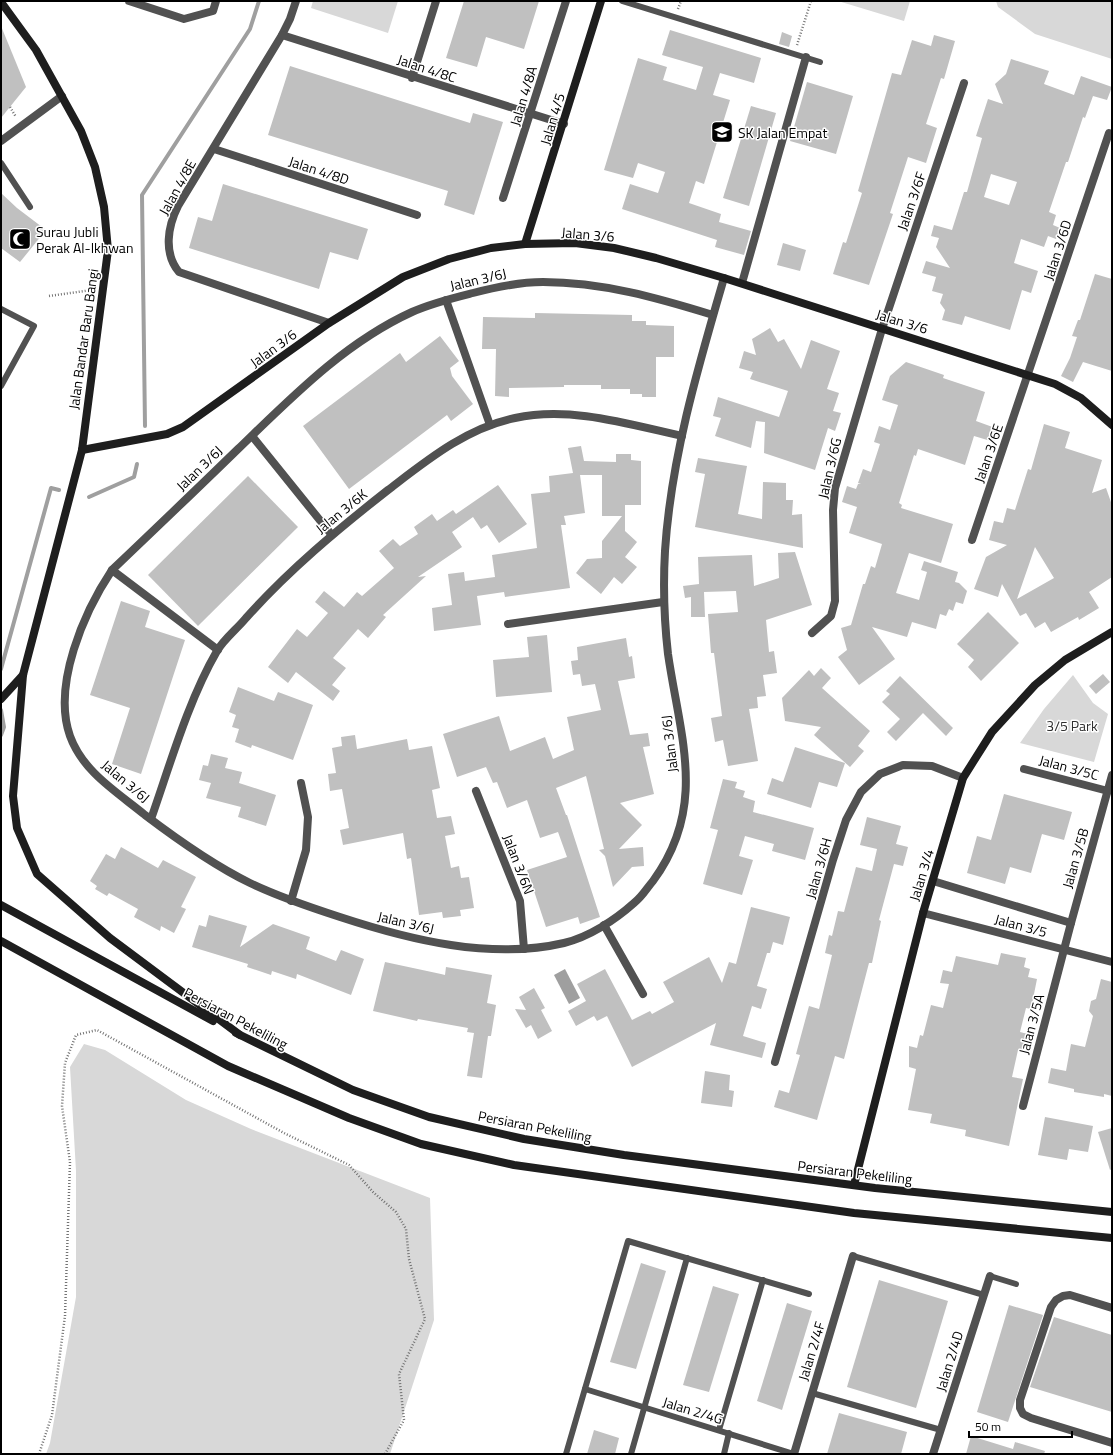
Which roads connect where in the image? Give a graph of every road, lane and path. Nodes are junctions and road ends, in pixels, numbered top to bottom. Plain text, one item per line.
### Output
1 (129, 1) edge
2 (216, 1) edge
3 (296, 1) edge
4 (436, 1) edge
5 (566, 1) edge
6 (602, 1) edge
7 (622, 1) edge
8 (811, 1) edge
9 (2, 2) edge
10 (282, 35) junction
11 (794, 53) junction
12 (806, 57) junction
13 (820, 62) dead end
14 (412, 78) junction
15 (964, 83) dead end
16 (62, 96) junction
17 (530, 114) junction
18 (564, 124) junction
19 (1109, 133) dead end
20 (1, 141) edge
21 (214, 149) junction
22 (1, 163) edge
23 (504, 198) dead end
24 (30, 207) dead end
25 (417, 215) dead end
26 (525, 244) junction
27 (724, 278) junction
28 (742, 283) junction
29 (103, 289) junction
30 (49, 296) dead end
31 (446, 300) junction
32 (1, 309) edge
33 (713, 315) junction
34 (329, 323) junction
35 (882, 329) junction
36 (1029, 374) junction
37 (1, 386) edge
38 (490, 425) junction
39 (1112, 425) edge
40 (252, 436) junction
41 (682, 436) junction
42 (82, 450) junction
43 (332, 534) junction
44 (972, 540) dead end
45 (112, 570) junction
46 (663, 602) junction
47 (508, 624) dead end
48 (1112, 632) edge
49 (812, 633) dead end
50 (218, 650) junction
51 (23, 675) junction
52 (1, 700) edge
53 (1024, 769) dead end
54 (1112, 775) edge
55 (963, 778) junction
56 (301, 784) dead end
57 (476, 791) dead end
58 (1108, 791) junction
59 (151, 819) junction
60 (933, 881) junction
61 (291, 902) junction
62 (1, 905) edge
63 (923, 913) junction
64 (1071, 923) junction
65 (604, 925) junction
66 (1, 941) edge
67 (524, 949) junction
68 (1064, 949) junction
69 (1112, 962) edge
70 (643, 994) dead end
71 (240, 1035) junction
72 (775, 1062) dead end
73 (1023, 1106) dead end
74 (854, 1185) junction
75 (1112, 1212) edge
76 (1112, 1238) edge
77 (853, 1256) joint
78 (687, 1258) junction
79 (990, 1276) joint
80 (763, 1280) junction
81 (1016, 1284) dead end
82 (809, 1294) dead end
83 (984, 1295) junction
84 (1112, 1308) edge
85 (585, 1389) junction
86 (812, 1392) junction
87 (644, 1407) junction
88 (719, 1430) junction
89 (941, 1430) junction
90 (729, 1433) junction
91 (1112, 1442) edge
92 (40, 1454) edge
93 (385, 1454) edge
94 (566, 1454) edge
95 (630, 1454) edge
96 (724, 1454) edge
97 (794, 1454) edge
98 (934, 1454) edge

1 - 2 street
3 - 10 street, Jalan 4/8E
4 - 14 street
5 - 17 street, Jalan 4/8A
6 - 18 street, Jalan 4/5
7 - 11 lane
8 - 11 path
9 - 16 street, Jalan Bandar Baru Bangi
10 - 14 street, Jalan 4/8C
10 - 21 street, Jalan 4/8E
11 - 12 lane
12 - 13 lane
12 - 28 street
14 - 17 street, Jalan 4/8C
15 - 35 street, Jalan 3/6F
16 - 20 street
16 - 29 street, Jalan Bandar Baru Bangi
17 - 18 street, Jalan 4/8C
17 - 23 street, Jalan 4/8A
18 - 26 street, Jalan 4/5
19 - 36 street, Jalan 3/6D
21 - 25 street, Jalan 4/8D
21 - 34 street, Jalan 4/8E
22 - 24 lane
26 - 27 street, Jalan 3/6
26 - 34 street, Jalan 3/6
27 - 28 street, Jalan 3/6
27 - 33 street, Jalan 3/6J
28 - 35 street, Jalan 3/6
29 - 30 path
29 - 42 street, Jalan Bandar Baru Bangi
31 - 33 street, Jalan 3/6J
31 - 38 street
31 - 40 street, Jalan 3/6J
32 - 37 lane
33 - 41 street, Jalan 3/6J
34 - 42 street, Jalan 3/6
35 - 36 street, Jalan 3/6
35 - 49 street, Jalan 3/6G
36 - 39 street, Jalan 3/6
36 - 44 street, Jalan 3/6E
38 - 41 street, Jalan 3/6K
38 - 43 street, Jalan 3/6K
40 - 43 street
40 - 45 street, Jalan 3/6J
41 - 46 street, Jalan 3/6J
42 - 51 street, Jalan Bandar Baru Bangi
43 - 50 street, Jalan 3/6K
45 - 50 street
45 - 59 street, Jalan 3/6J
46 - 47 street
46 - 65 street, Jalan 3/6J
48 - 55 street, Jalan 3/4
50 - 59 street, Jalan 3/6K
51 - 52 street
51 - 71 street, Jalan Bandar Baru Bangi
53 - 58 street, Jalan 3/5C
54 - 58 street, Jalan 3/5B
55 - 60 street, Jalan 3/4
55 - 72 street, Jalan 3/6H
56 - 61 street
57 - 67 street, Jalan 3/6N
58 - 64 street, Jalan 3/5B
59 - 61 street, Jalan 3/6J
60 - 63 street, Jalan 3/4
60 - 64 street, Jalan 3/5
61 - 67 street, Jalan 3/6J
62 - 71 street, Persiaran Pekeliling
63 - 68 street, Jalan 3/5
63 - 74 street, Jalan 3/4
64 - 68 street, Jalan 3/5B
65 - 67 street, Jalan 3/6J
65 - 70 street
66 - 76 street
68 - 69 street, Jalan 3/5
68 - 73 street, Jalan 3/5A
71 - 74 street, Persiaran Pekeliling
74 - 75 street, Persiaran Pekeliling
77 - 83 lane
77 - 86 street, Jalan 2/4F
78 - 80 lane
78 - 85 lane
78 - 87 lane
79 - 81 lane
79 - 83 street, Jalan 2/4D
80 - 82 lane
80 - 88 lane
83 - 89 street, Jalan 2/4D
84 - 91 street
85 - 87 lane, Jalan 2/4G
85 - 94 lane
86 - 89 lane
86 - 97 street, Jalan 2/4F
87 - 88 lane, Jalan 2/4G
87 - 95 lane
88 - 90 lane, Jalan 2/4G
89 - 98 street, Jalan 2/4D
90 - 96 lane
90 - 97 lane, Jalan 2/4G
92 - 93 path

